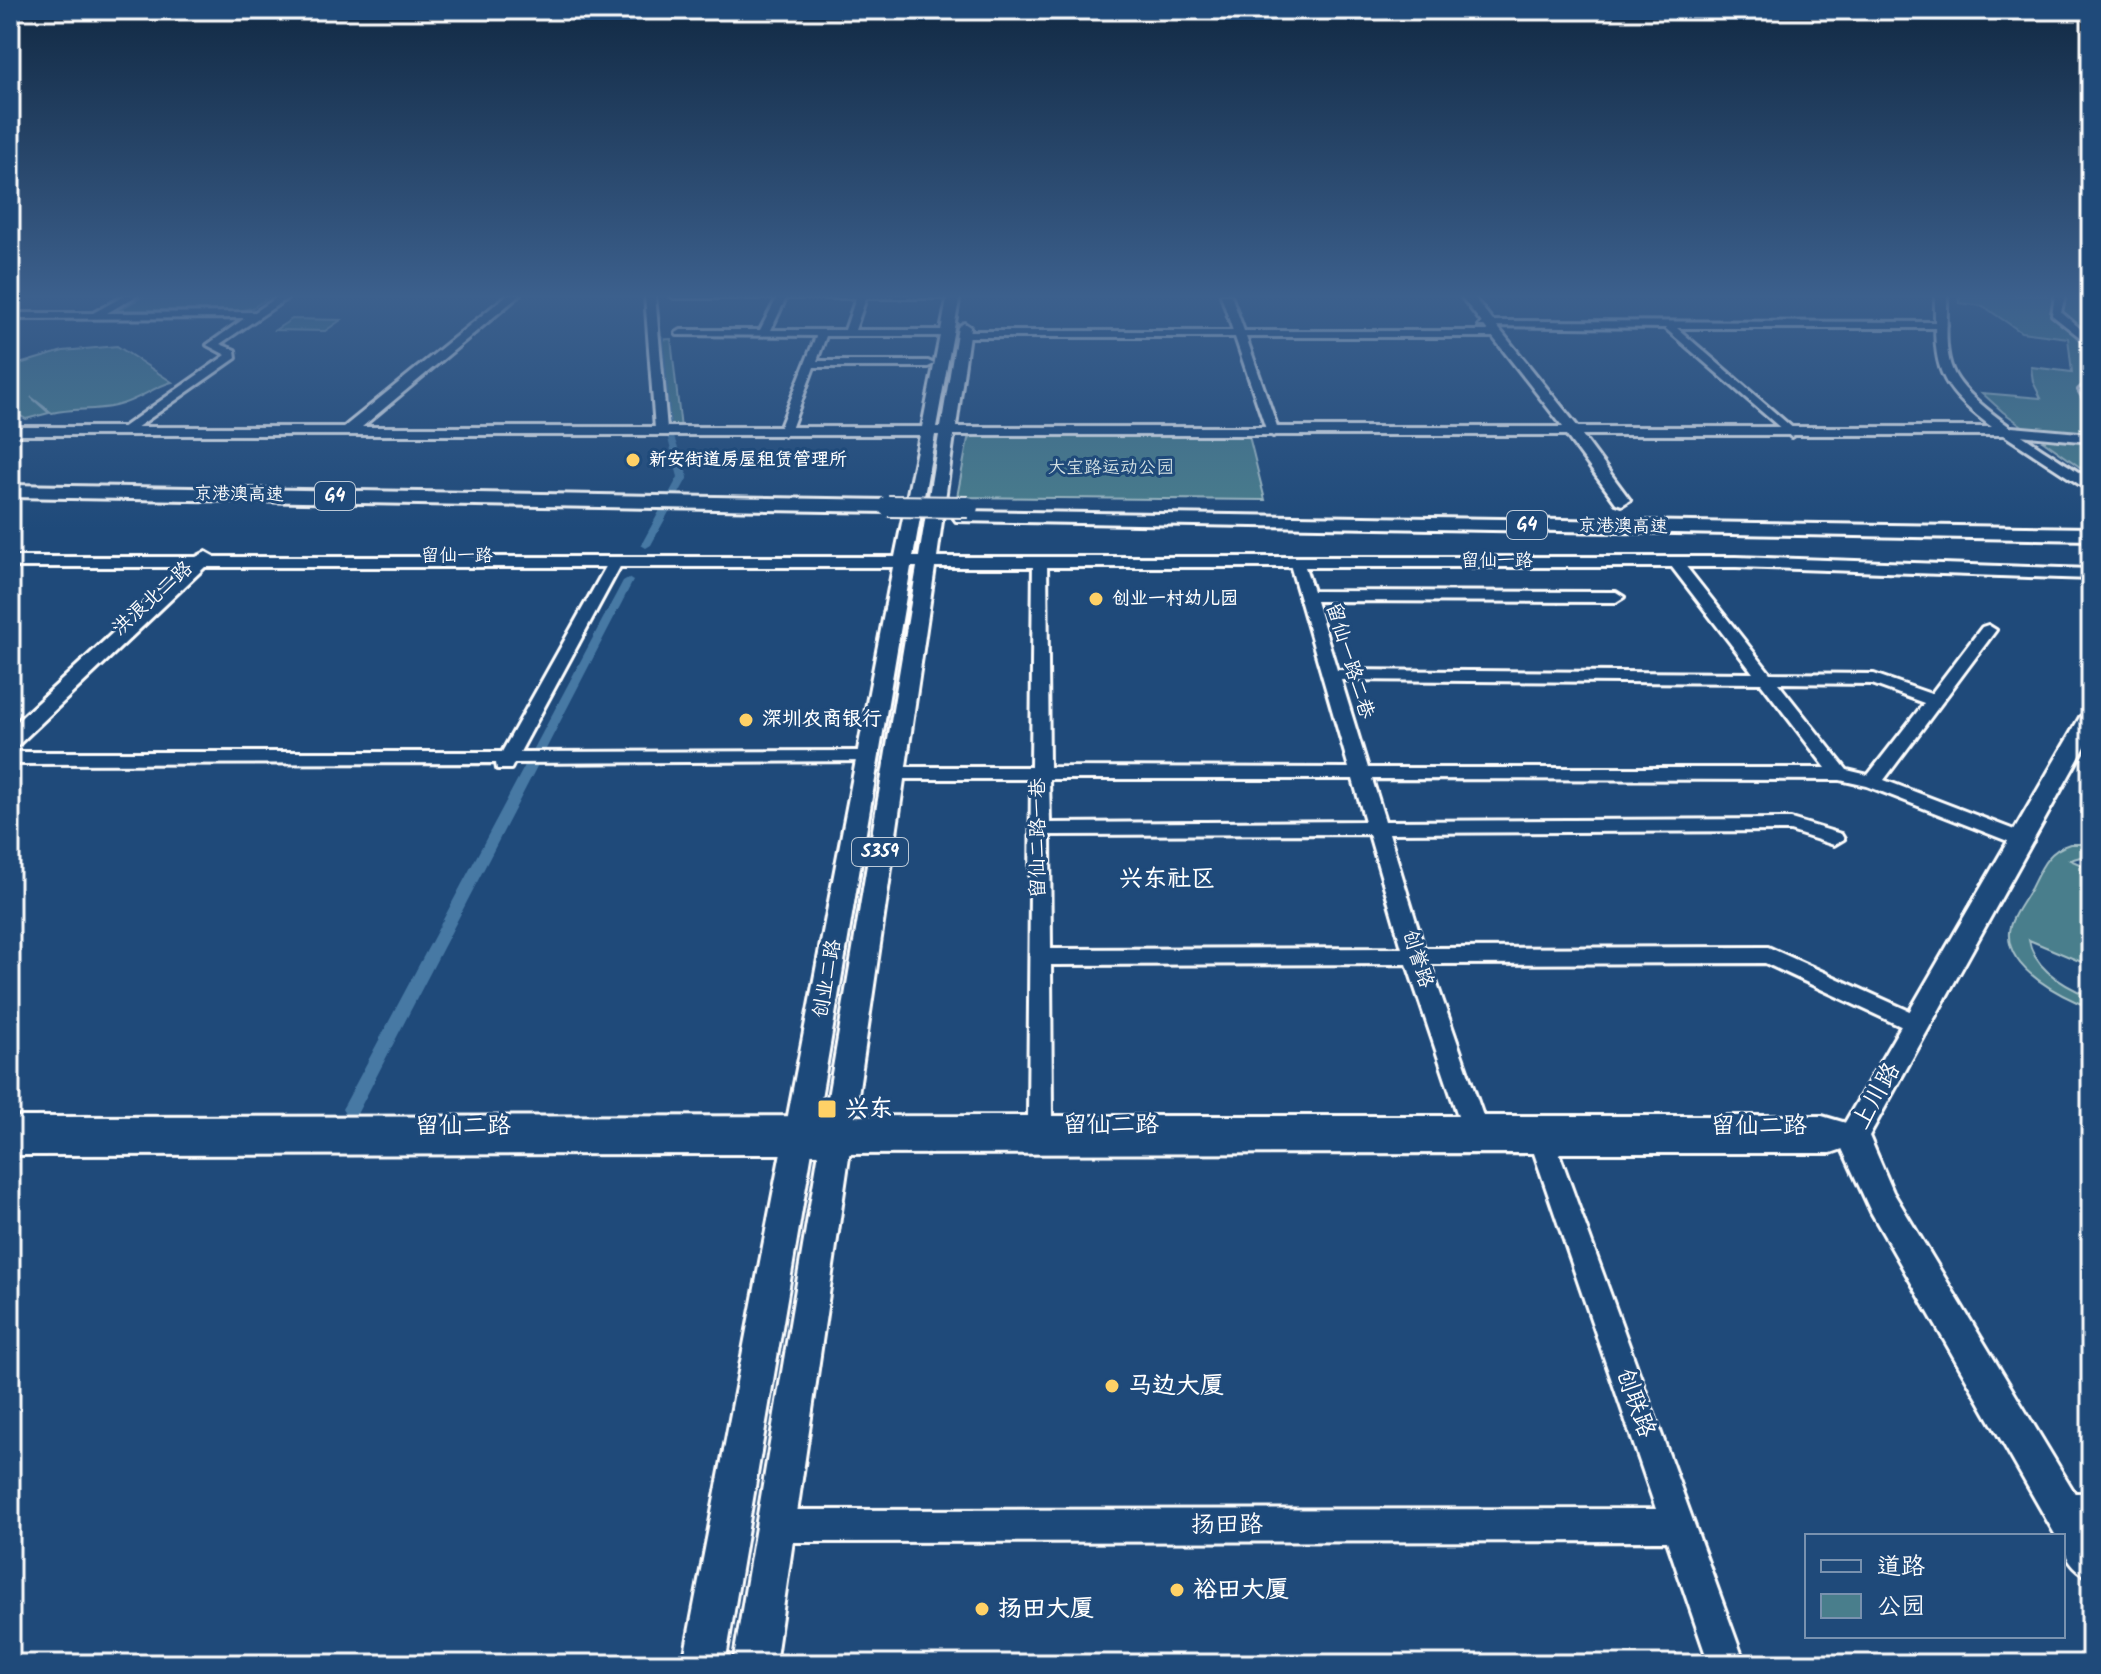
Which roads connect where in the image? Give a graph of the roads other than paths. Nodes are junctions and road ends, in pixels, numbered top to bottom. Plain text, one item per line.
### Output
1 (208, 373) edge
2 (419, 373) edge
3 (656, 373) edge
4 (807, 373) edge
5 (944, 373) edge
6 (951, 373) edge
7 (1252, 373) edge
8 (1525, 373) edge
9 (1723, 373) edge
10 (1940, 373) edge
11 (2091, 382) edge
12 (2091, 401) edge
13 (661, 429) junction
14 (349, 430) junction
15 (785, 430) junction
16 (927, 430) junction
17 (946, 430) junction
18 (10, 431) edge
19 (126, 431) junction
20 (1272, 431) junction
21 (1570, 431) junction
22 (1790, 431) junction
23 (2012, 431) junction
24 (2091, 438) edge
25 (2091, 487) edge
26 (10, 491) edge
27 (10, 498) edge
28 (1622, 500) dead end
29 (657, 507) junction
30 (966, 512) junction
31 (2091, 525) edge
32 (2091, 534) edge
33 (10, 559) edge
34 (915, 560) junction
35 (1040, 561) junction
36 (1296, 561) junction
37 (1675, 562) junction
38 (615, 563) junction
39 (196, 565) junction
40 (2091, 574) edge
41 (1306, 596) junction
42 (1616, 597) dead end
43 (1988, 630) dead end
44 (1331, 675) junction
45 (1763, 676) junction
46 (1934, 701) junction
47 (2091, 717) edge
48 (10, 731) edge
49 (10, 740) edge
50 (10, 758) edge
51 (865, 760) junction
52 (517, 761) junction
53 (10, 766) edge
54 (892, 773) junction
55 (1039, 774) junction
56 (1361, 774) junction
57 (1840, 774) junction
58 (1873, 782) junction
59 (1377, 827) junction
60 (1039, 829) junction
61 (1834, 839) dead end
62 (2023, 841) junction
63 (1039, 957) junction
64 (1416, 957) junction
65 (1917, 1024) junction
66 (1040, 1115) dead end
67 (10, 1127) edge
68 (838, 1134) junction
69 (1476, 1134) junction
70 (801, 1135) junction
71 (1854, 1135) junction
72 (1543, 1143) junction
73 (10, 1144) edge
74 (2076, 1509) edge
75 (1678, 1525) junction
76 (776, 1526) junction
77 (2091, 1558) edge
78 (704, 1664) edge
79 (754, 1664) edge
80 (1727, 1664) edge

1 - 19 street
2 - 14 main road
3 - 13 street
4 - 15 street
5 - 16 main road, 创业二路 / S359
6 - 17 main road, 创业二路 / S359
7 - 20 street
8 - 21 main road
9 - 22 street
10 - 23 main road
11 - 12 street
13 - 14 main road
13 - 15 main road
14 - 15 main road
14 - 19 main road
15 - 16 main road
16 - 17 main road
16 - 34 main road, 创业二路 / S359
17 - 20 main road
17 - 34 main road, 创业二路 / S359
18 - 19 main road
20 - 21 main road
21 - 22 main road
21 - 28 main road
22 - 23 main road
23 - 24 street
23 - 25 main road
26 - 29 highway, 京港澳高速 / G4
27 - 29 highway, 京港澳高速 / G4
29 - 30 highway, G4
30 - 31 highway, 京港澳高速 / G4
30 - 32 highway, 京港澳高速 / G4
33 - 39 main road, 留仙一路
34 - 35 main road, 留仙一路
34 - 38 main road, 留仙一路
34 - 39 main road, 留仙一路
34 - 51 main road, 创业二路 / S359
34 - 54 main road, 创业二路 / S359
35 - 36 main road, 留仙一路
35 - 55 street, 留仙二路一巷
36 - 37 main road, 留仙一路
36 - 41 street, 留仙一路二巷
37 - 40 main road, 留仙一路
37 - 45 street
38 - 39 main road, 留仙一路
38 - 52 street
39 - 48 main road, 洪浪北二路
39 - 49 main road, 洪浪北二路
41 - 42 street
41 - 44 street, 留仙一路二巷
43 - 46 street
44 - 45 street
44 - 56 street, 留仙一路二巷
45 - 46 street
45 - 57 street
46 - 58 street
47 - 62 main road, 上川路
50 - 52 street
51 - 52 street
51 - 70 main road, 创业二路 / S359
52 - 53 street
54 - 55 street
54 - 68 main road, 创业二路 / S359
55 - 56 street
55 - 60 street, 留仙二路一巷
56 - 57 street
56 - 59 street, 创誉路
57 - 58 street
58 - 62 street
59 - 60 street
59 - 61 street
59 - 64 street, 创誉路
60 - 63 street, 留仙二路一巷
62 - 65 main road, 上川路
63 - 64 street
63 - 66 street, 留仙二路一巷
64 - 65 street
64 - 69 street, 创誉路
65 - 71 main road, 上川路
67 - 70 street, 留仙二路
68 - 69 street, 留仙二路
68 - 70 street, 留仙二路
68 - 76 main road, 创业二路 / S359
69 - 71 street, 留仙二路
69 - 72 street, 留仙二路
70 - 73 street, 留仙二路
70 - 78 main road, 创业二路 / S359
71 - 72 street, 留仙二路
71 - 74 main road, 上川路
72 - 75 street, 创联路
74 - 77 main road, 上川路
75 - 76 street, 扬田路
75 - 80 street, 创联路
76 - 79 main road, 创业二路 / S359

